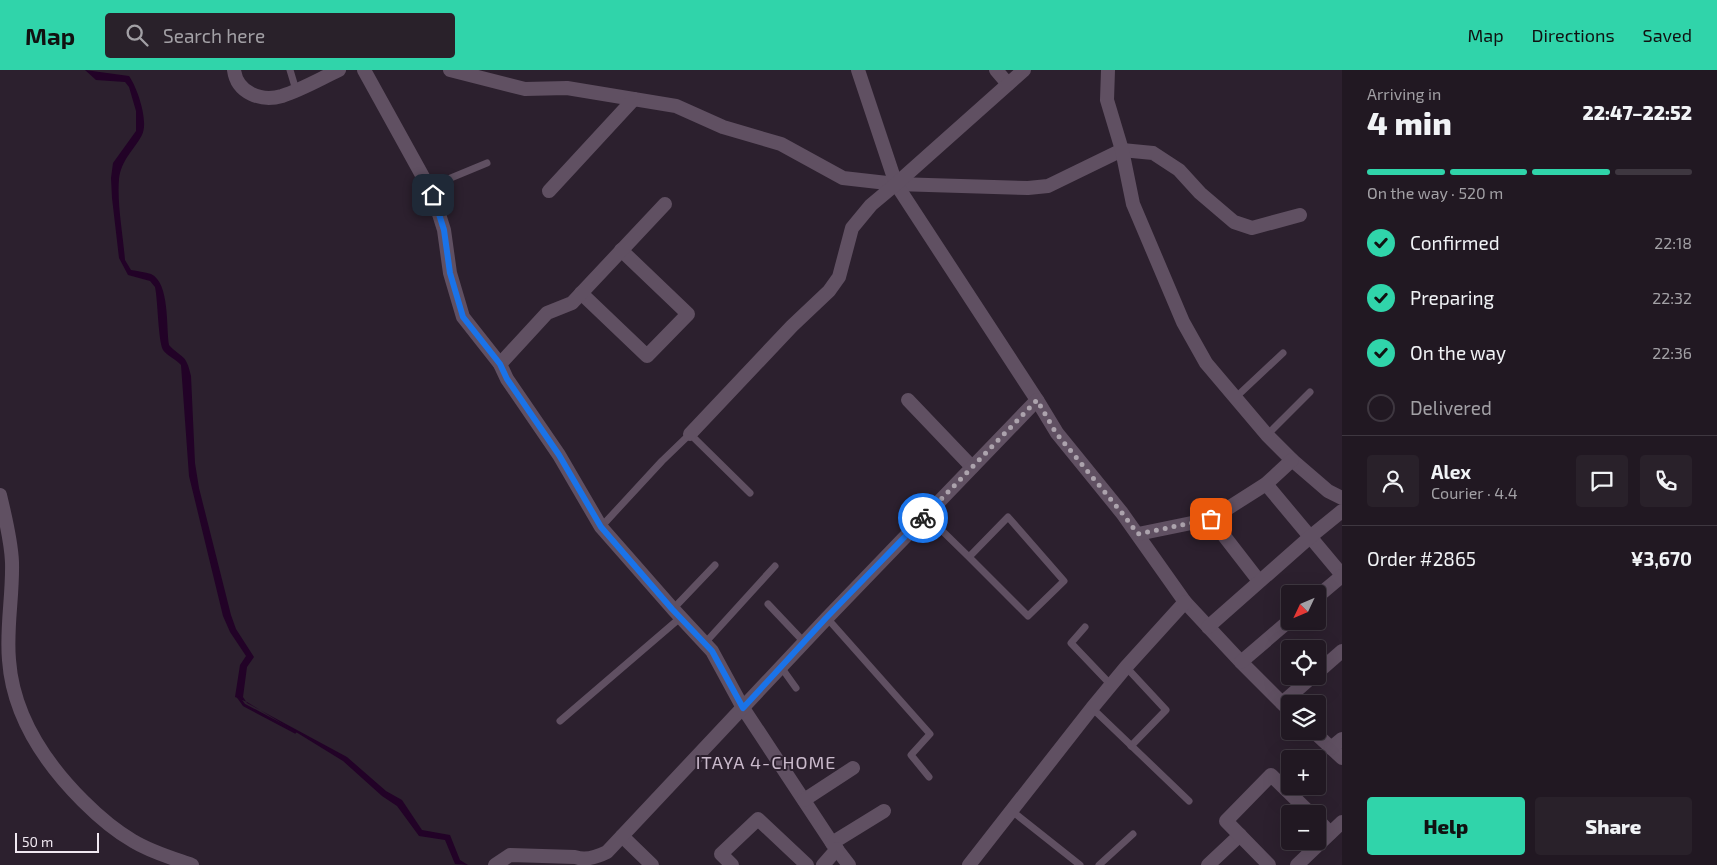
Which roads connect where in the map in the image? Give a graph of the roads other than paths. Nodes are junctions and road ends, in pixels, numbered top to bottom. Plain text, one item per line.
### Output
1 (234, 70) edge
2 (290, 70) edge
3 (339, 70) edge
4 (364, 70) edge
5 (450, 70) edge
6 (858, 70) edge
7 (996, 70) edge
8 (1024, 70) edge
9 (1108, 70) edge
10 (1008, 84) junction
11 (296, 90) junction
12 (634, 99) junction
13 (1122, 150) junction
14 (487, 163) dead end
15 (896, 184) junction
16 (428, 187) junction
17 (549, 191) dead end
18 (666, 204) dead end
19 (1300, 215) dead end
20 (621, 250) junction
21 (580, 293) junction
22 (1283, 353) dead end
23 (500, 364) junction
24 (1310, 392) dead end
25 (1235, 398) junction
26 (908, 400) dead end
27 (1037, 400) junction
28 (690, 434) junction
29 (1267, 435) junction
30 (1292, 460) junction
31 (972, 467) junction
32 (1266, 484) junction
33 (750, 493) dead end
34 (0, 495) edge
35 (1342, 498) edge
36 (1342, 511) edge
37 (926, 515) junction
38 (1211, 519) junction
39 (601, 527) junction
40 (1138, 534) junction
41 (1310, 537) junction
42 (969, 557) junction
43 (714, 565) dead end
44 (775, 566) dead end
45 (1342, 575) edge
46 (1259, 581) junction
47 (1326, 589) edge
48 (1185, 602) junction
49 (768, 604) dead end
50 (676, 613) junction
51 (826, 618) junction
52 (1085, 627) dead end
53 (1208, 627) junction
54 (1281, 628) edge
55 (804, 642) junction
56 (705, 643) junction
57 (1342, 651) edge
58 (1241, 662) junction
59 (1326, 665) edge
60 (781, 667) junction
61 (1126, 667) junction
62 (1111, 685) junction
63 (1304, 685) edge
64 (796, 688) dead end
65 (1296, 695) edge
66 (1281, 702) edge
67 (743, 708) junction
68 (1092, 708) junction
69 (560, 721) dead end
70 (1326, 738) edge
71 (1337, 744) edge
72 (1131, 746) junction
73 (1342, 758) edge
74 (853, 768) dead end
75 (929, 777) dead end
76 (804, 800) junction
77 (1189, 801) dead end
78 (1302, 805) edge
79 (884, 811) dead end
80 (1012, 811) junction
81 (1342, 822) edge
82 (1326, 829) edge
83 (1330, 833) junction
84 (1133, 834) dead end
85 (1240, 835) junction
86 (622, 836) junction
87 (835, 846) junction
88 (192, 865) edge
89 (495, 865) edge
90 (652, 865) edge
91 (732, 865) edge
92 (807, 865) edge
93 (823, 865) edge
94 (849, 865) edge
95 (969, 865) edge
96 (1080, 865) edge
97 (1098, 865) edge
98 (1208, 865) edge
99 (1269, 865) edge
100 (1297, 865) edge

1 - 11 street
2 - 11 lane
3 - 11 street
4 - 16 street
5 - 12 street
6 - 15 street
7 - 10 street
8 - 10 street
9 - 13 street
10 - 15 street
12 - 15 street
12 - 17 street
13 - 15 street
13 - 19 street
13 - 25 street
14 - 16 lane
15 - 27 street
15 - 28 street
16 - 23 street
18 - 20 street
20 - 21 street
20 - 21 street
21 - 23 street
22 - 25 lane
23 - 39 street
24 - 29 lane
25 - 29 street
26 - 31 street
27 - 31 street
27 - 40 street
28 - 33 lane
28 - 39 lane
29 - 30 street
30 - 32 street
30 - 35 street
31 - 37 street
32 - 38 street
32 - 41 street
34 - 88 street
36 - 41 street
37 - 42 lane
37 - 51 street
38 - 40 street
38 - 46 street
39 - 50 street
40 - 48 street
41 - 45 street
41 - 46 street
42 - 42 lane
43 - 50 lane
44 - 56 lane
45 - 47 street
46 - 53 street
48 - 53 street
48 - 61 street
49 - 55 lane
50 - 56 street
50 - 69 lane
51 - 55 street
51 - 75 lane
52 - 62 lane
53 - 58 street
54 - 58 street
55 - 60 street
56 - 67 street
57 - 59 street
58 - 66 street
60 - 64 lane
60 - 67 street
61 - 62 street
61 - 72 lane
62 - 68 street
63 - 65 street
67 - 76 street
67 - 86 street
68 - 72 lane
68 - 80 street
70 - 71 street
71 - 73 street
72 - 77 lane
74 - 76 street
76 - 87 street
78 - 85 street
79 - 87 street
80 - 95 street
80 - 96 lane
81 - 83 street
82 - 83 street
83 - 100 street
84 - 97 lane
85 - 98 street
85 - 99 street
86 - 89 street
86 - 90 street
87 - 93 street
87 - 94 street
91 - 92 street

